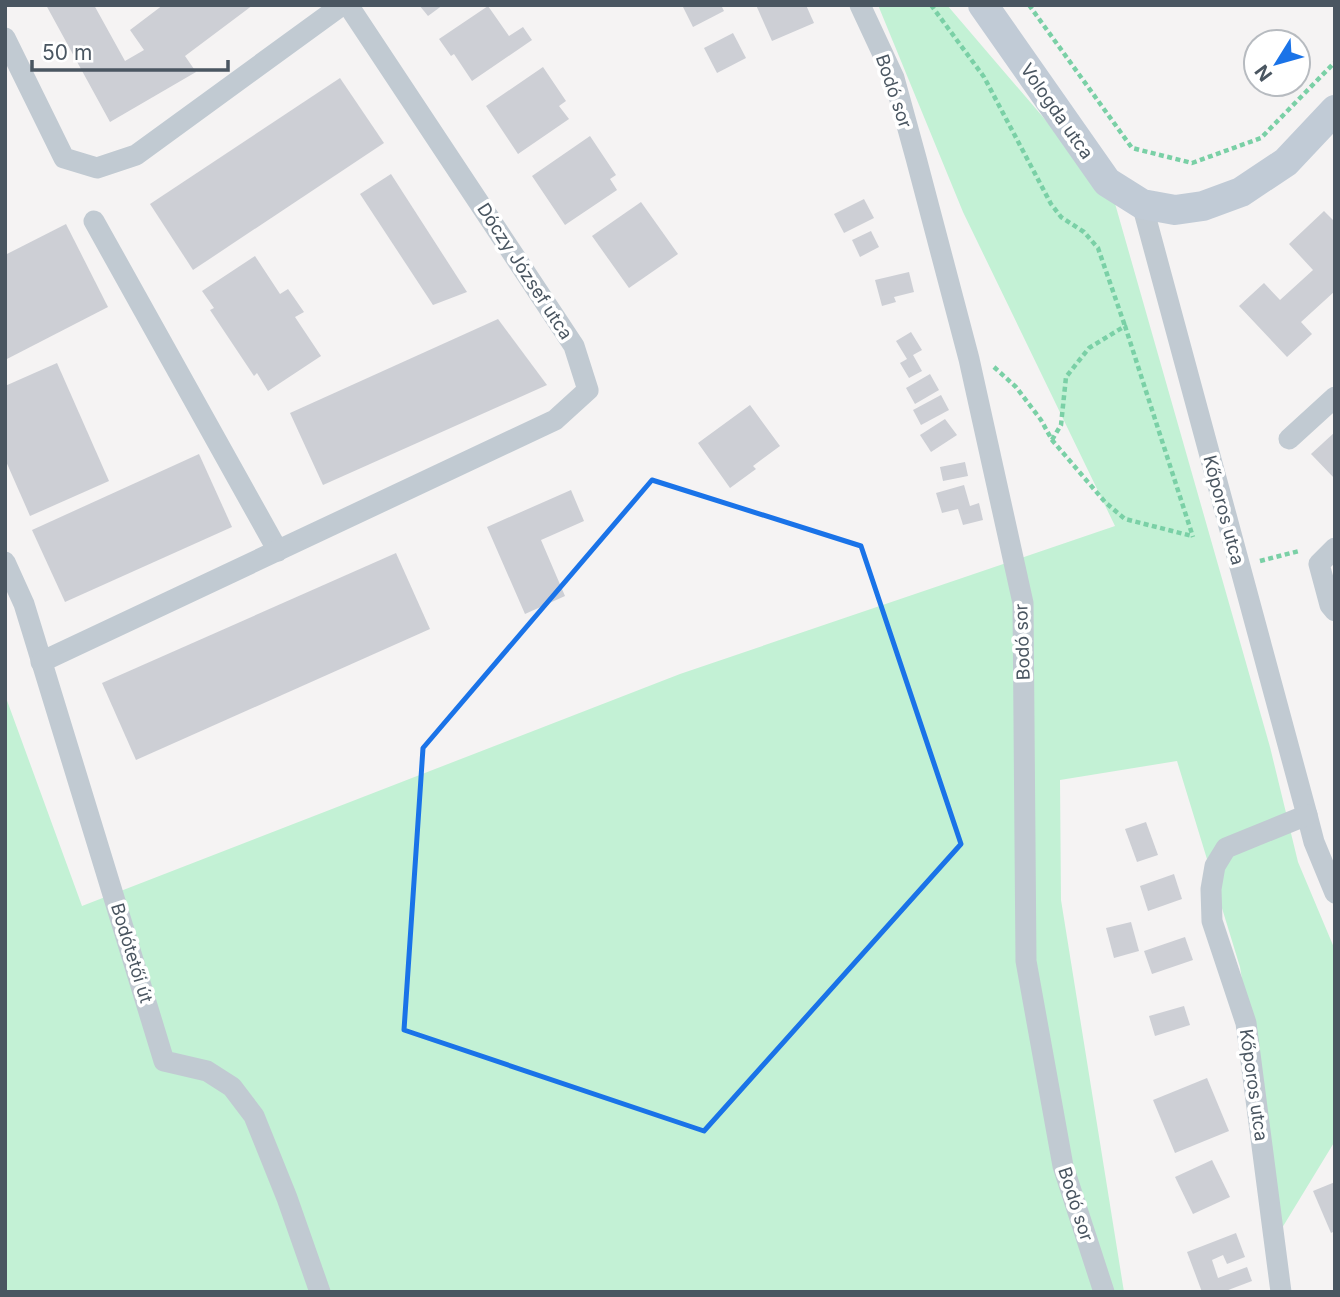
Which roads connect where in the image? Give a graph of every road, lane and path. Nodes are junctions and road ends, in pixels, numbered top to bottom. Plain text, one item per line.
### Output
1 (342, 5) edge
2 (348, 5) edge
3 (860, 5) edge
4 (931, 5) edge
5 (983, 5) edge
6 (1029, 5) edge
7 (5, 38) edge
8 (1335, 62) edge
9 (1335, 110) edge
10 (1142, 204) junction
11 (94, 221) dead end
12 (1125, 326) junction
13 (969, 359) junction
14 (1335, 397) edge
15 (1289, 439) dead end
16 (1052, 440) junction
17 (1335, 548) edge
18 (278, 551) junction
19 (1301, 551) dead end
20 (5, 562) edge
21 (1239, 566) junction
22 (1335, 611) edge
23 (41, 662) junction
24 (1307, 816) junction
25 (1335, 893) edge
26 (320, 1292) edge
27 (1104, 1292) edge
28 (1281, 1292) edge

1 - 7 street
2 - 18 street, Dóczy József utca
3 - 13 street, Bodó sor
4 - 12 path
5 - 10 street, Vologda utca
6 - 8 path
9 - 10 street
10 - 21 street, Kőporos utca
11 - 18 street
12 - 16 path
12 - 16 path
13 - 16 path
13 - 27 street, Bodó sor
14 - 15 street
17 - 22 street
18 - 23 street, Dóczy József utca
19 - 21 path
20 - 23 street, Bodótetői út
21 - 24 street, Kőporos utca
23 - 26 street, Bodótetői út
24 - 25 street, Kőporos utca
24 - 28 street, Kőporos utca

